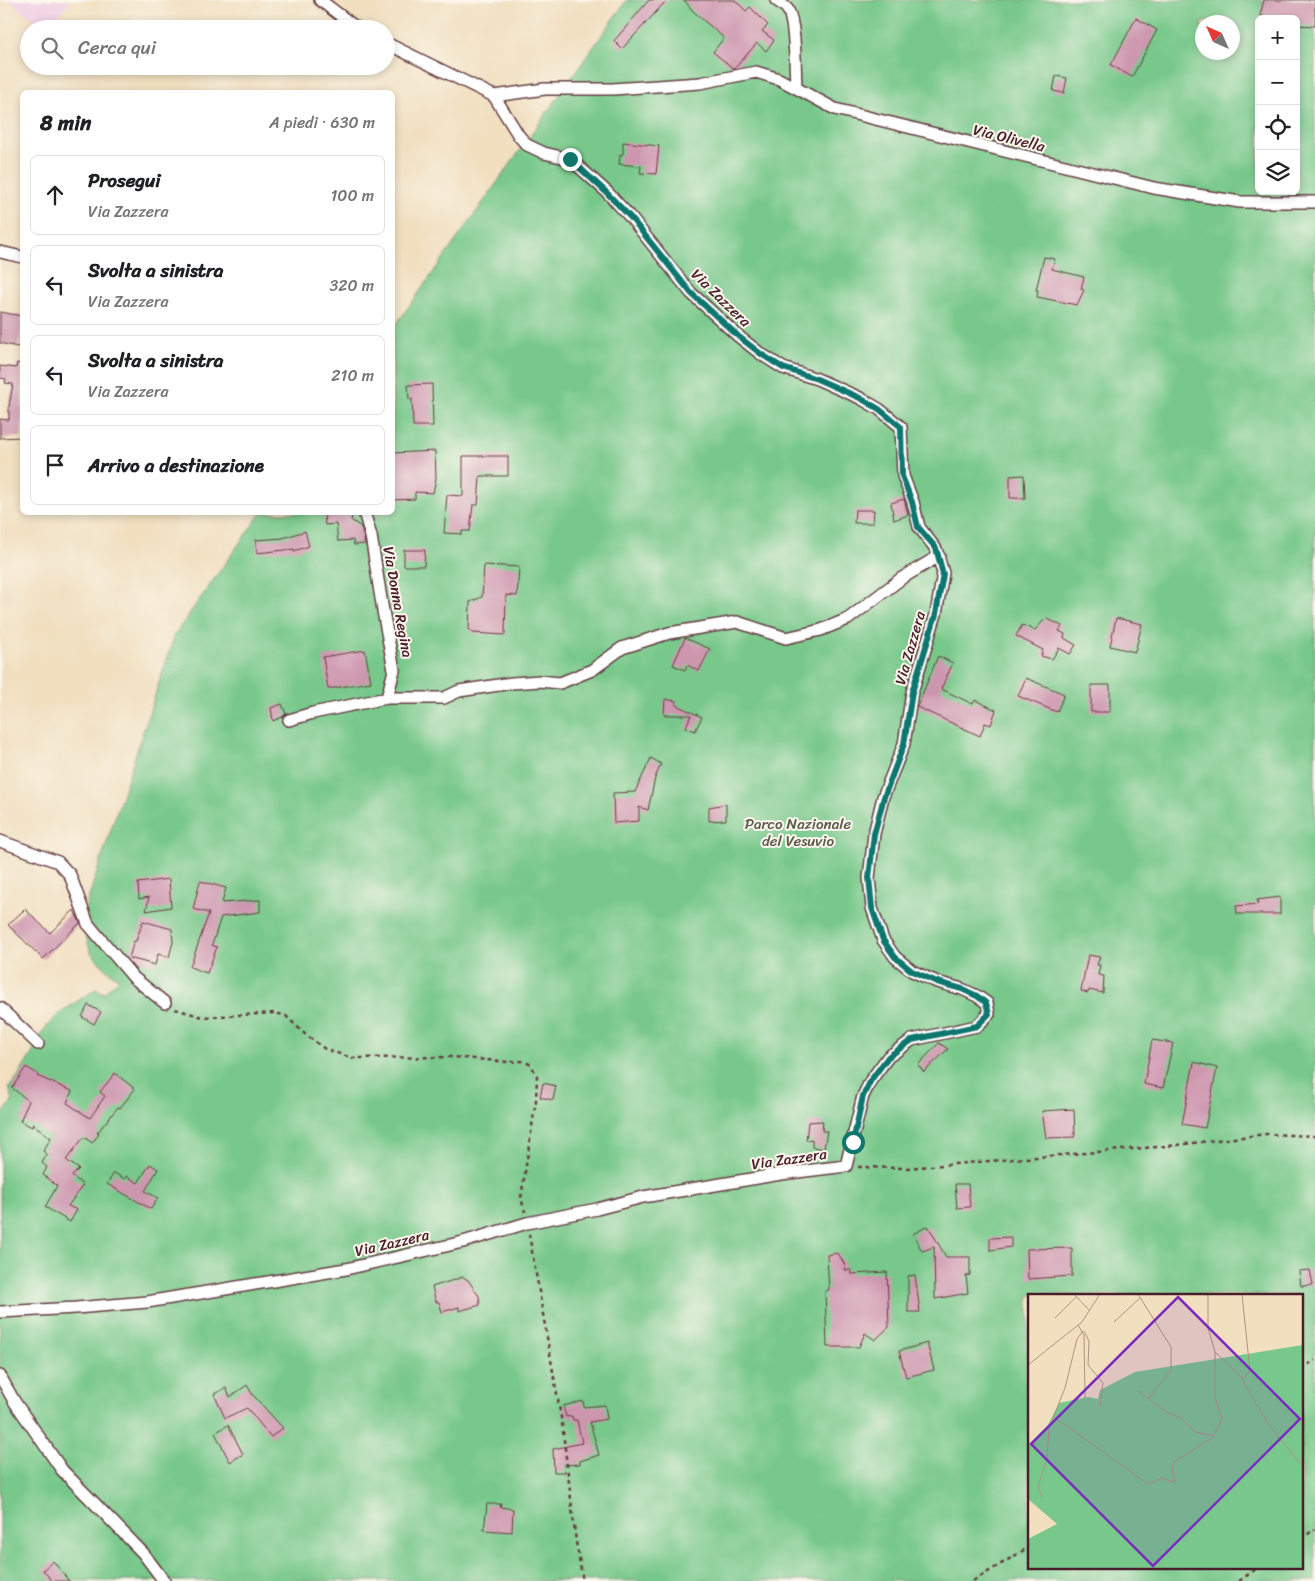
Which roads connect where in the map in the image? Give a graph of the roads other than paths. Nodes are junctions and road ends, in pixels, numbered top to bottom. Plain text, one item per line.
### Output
1 (320, 0) edge
2 (776, 0) edge
3 (346, 20) edge
4 (395, 47) edge
5 (796, 88) junction
6 (494, 96) junction
7 (1315, 202) edge
8 (0, 252) edge
9 (20, 257) edge
10 (365, 515) edge
11 (938, 556) junction
12 (388, 698) junction
13 (289, 720) dead end
14 (0, 841) edge
15 (166, 1003) road end
16 (0, 1008) edge
17 (38, 1044) dead end
18 (0, 1312) edge
19 (0, 1376) edge
20 (164, 1581) edge

1 - 3 street
2 - 5 street
4 - 6 street
5 - 6 street, Via Olivella
5 - 7 street, Via Olivella
6 - 11 street, Via Zazzera
8 - 9 street
10 - 12 street, Via Donna Regina
11 - 12 street
11 - 18 street, Via Zazzera
12 - 13 street
14 - 15 street
16 - 17 street
19 - 20 street

